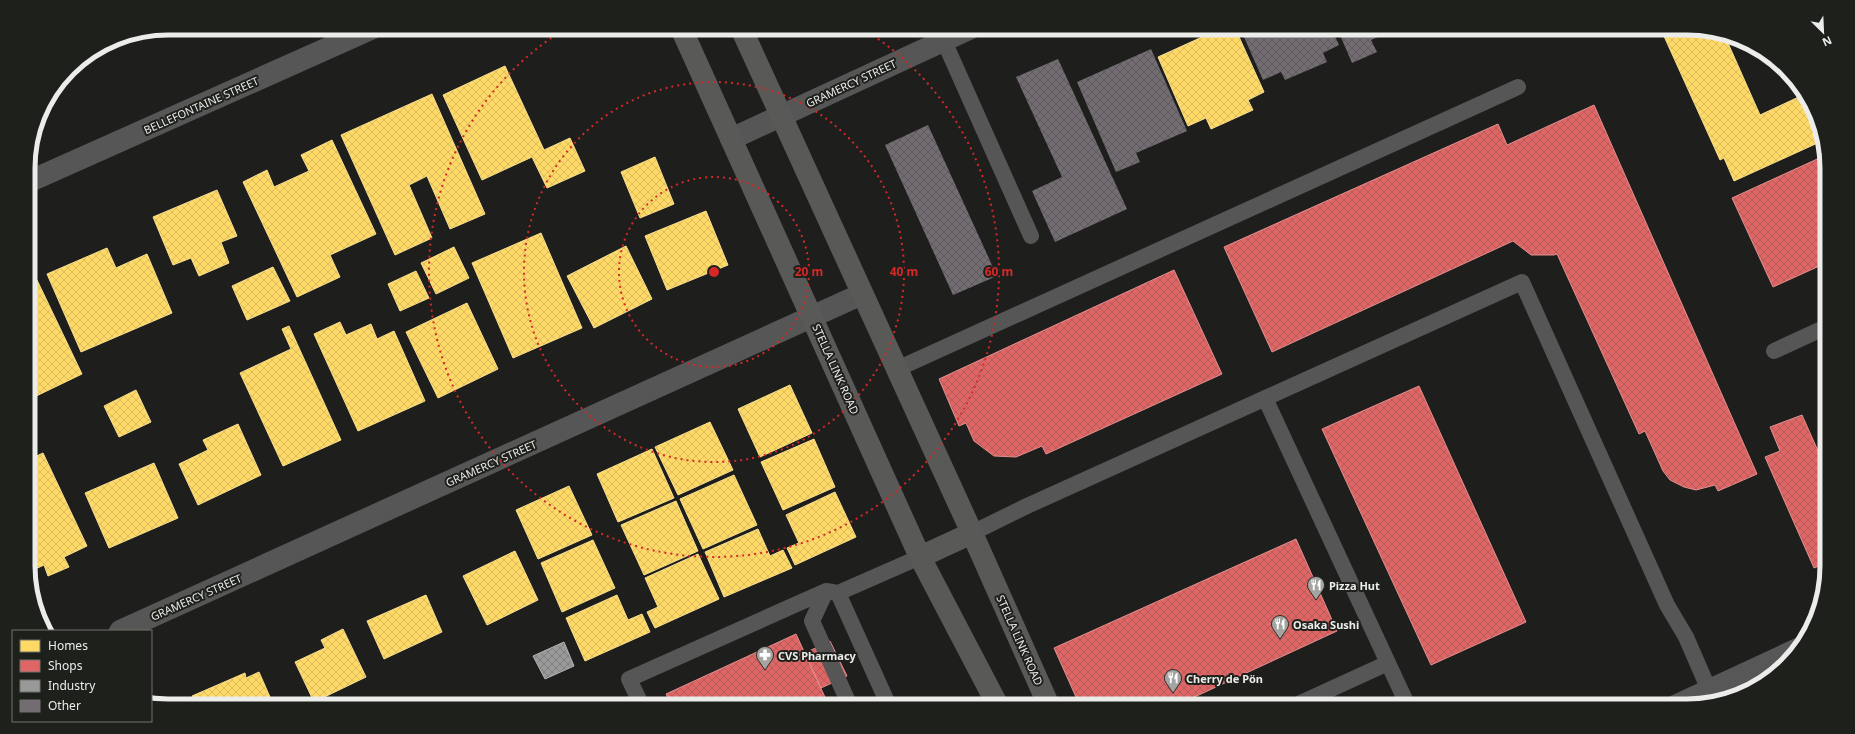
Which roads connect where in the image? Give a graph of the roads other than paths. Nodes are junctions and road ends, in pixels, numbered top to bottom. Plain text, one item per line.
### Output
1 (357, 35) edge
2 (684, 35) edge
3 (744, 35) edge
4 (956, 35) edge
5 (944, 41) junction
6 (1518, 87) dead end
7 (780, 116) junction
8 (731, 139) junction
9 (35, 179) edge
10 (1031, 236) dead end
11 (862, 294) junction
12 (812, 317) junction
13 (1820, 330) edge
14 (1774, 351) dead end
15 (897, 369) junction
16 (1265, 398) junction
17 (972, 533) junction
18 (920, 557) junction
19 (832, 592) junction
20 (122, 630) edge
21 (1786, 654) edge
22 (1388, 663) junction
23 (1709, 690) junction
24 (639, 699) edge
25 (847, 699) edge
26 (886, 699) edge
27 (994, 699) edge
28 (1046, 699) edge
29 (1309, 699) edge
30 (1405, 699) edge
31 (1690, 699) edge

1 - 9 street, BELLEFONTAINE STREET
2 - 8 main road, STELLA LINK ROAD
3 - 7 main road, STELLA LINK ROAD
4 - 5 street, GRAMERCY STREET
5 - 7 street, GRAMERCY STREET
5 - 10 lane
6 - 15 lane
7 - 8 street, GRAMERCY STREET
7 - 11 main road, STELLA LINK ROAD
8 - 12 main road, STELLA LINK ROAD
11 - 12 street, GRAMERCY STREET
11 - 15 main road, STELLA LINK ROAD
12 - 18 main road, STELLA LINK ROAD
12 - 20 street, GRAMERCY STREET
13 - 14 lane
15 - 17 main road, STELLA LINK ROAD
16 - 17 lane
16 - 22 lane
16 - 23 lane
17 - 18 main road
17 - 28 main road, STELLA LINK ROAD
18 - 19 lane
18 - 27 main road, STELLA LINK ROAD
19 - 24 lane
19 - 25 lane
19 - 26 lane
21 - 23 main road
22 - 29 lane
22 - 30 lane
23 - 31 main road

